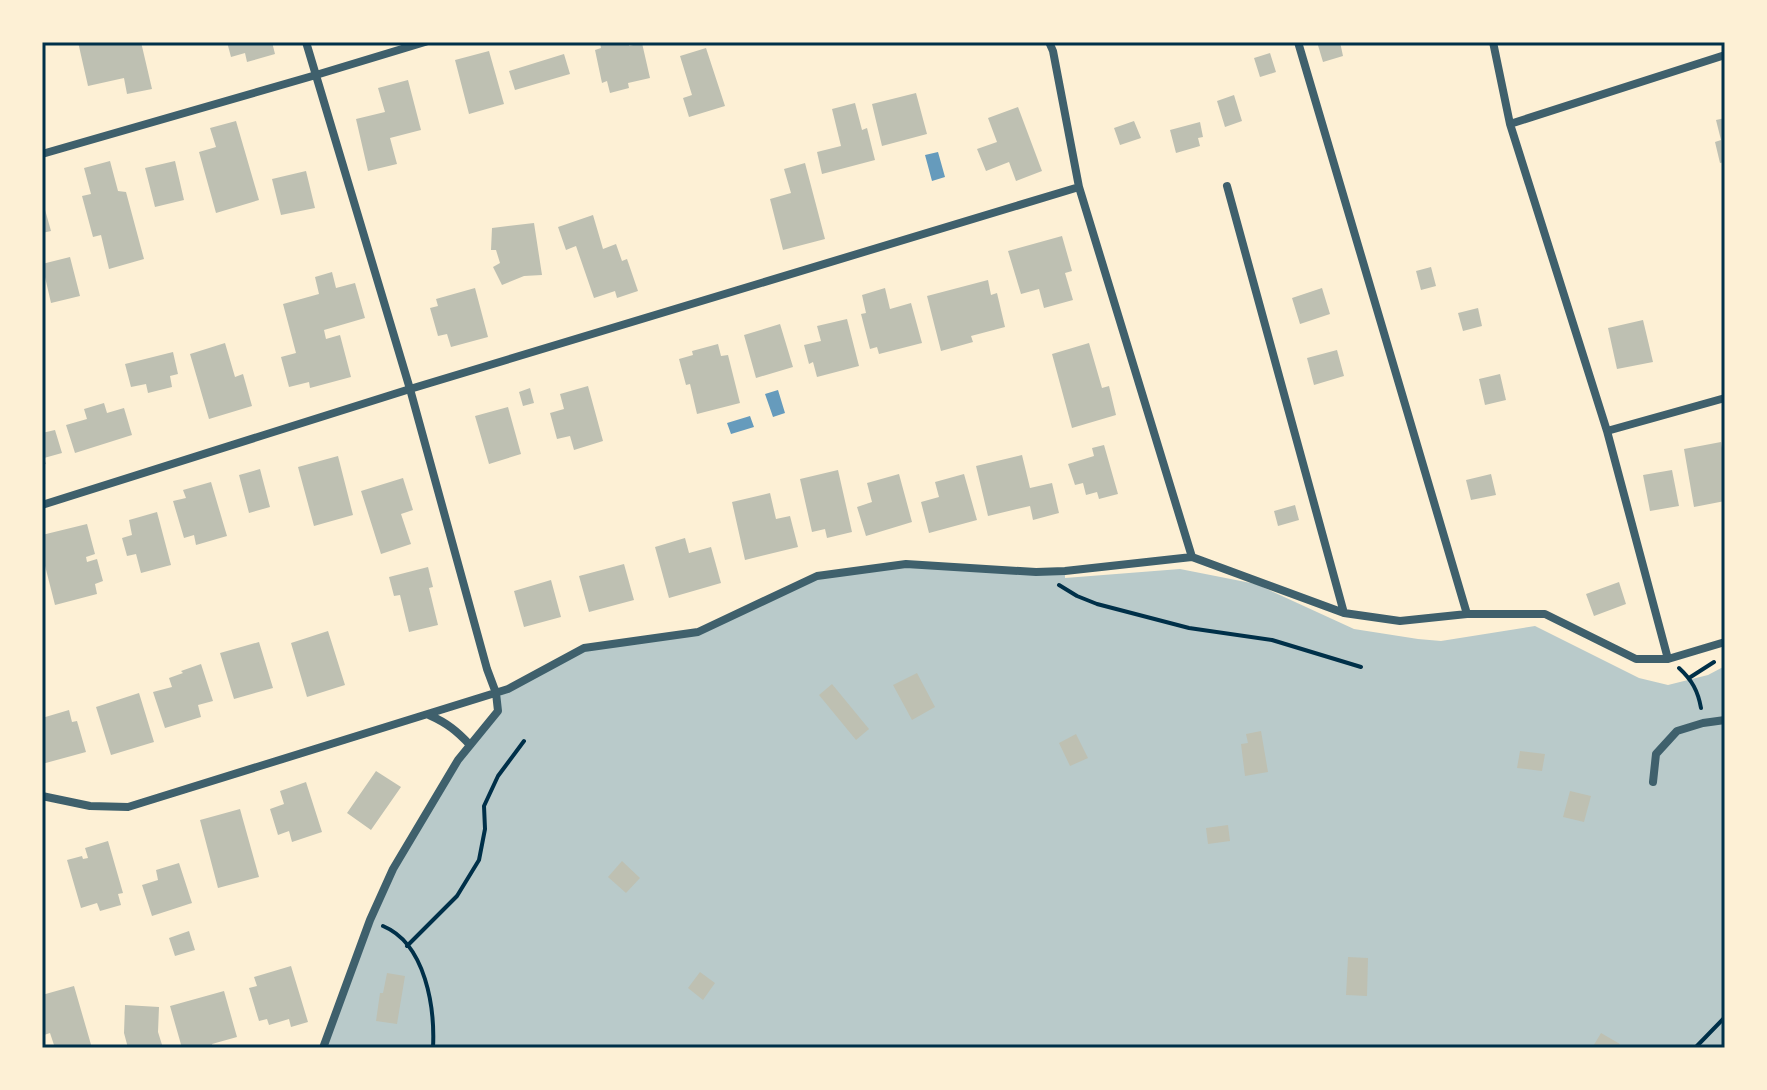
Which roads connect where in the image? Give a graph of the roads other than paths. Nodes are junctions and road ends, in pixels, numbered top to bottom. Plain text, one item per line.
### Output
1 (306, 42) edge
2 (425, 42) edge
3 (1049, 42) edge
4 (1298, 42) edge
5 (1493, 42) edge
6 (1725, 55) edge
7 (316, 75) junction
8 (1510, 124) junction
9 (42, 154) edge
10 (1227, 186) dead end
11 (1079, 187) junction
12 (410, 389) junction
13 (1725, 398) edge
14 (1607, 431) junction
15 (42, 505) edge
16 (1192, 557) junction
17 (1344, 613) junction
18 (1467, 614) junction
19 (1725, 642) edge
20 (1668, 659) junction
21 (496, 693) junction
22 (428, 715) junction
23 (1725, 720) edge
24 (470, 745) junction
25 (1653, 782) dead end
26 (42, 796) edge
27 (323, 1048) edge

1 - 7 street
2 - 7 street
3 - 11 street
4 - 18 street
5 - 8 street
6 - 8 street
7 - 9 street
7 - 12 street
8 - 14 street
10 - 17 street
11 - 12 street
11 - 16 street
12 - 15 street
12 - 21 street
13 - 14 street
14 - 20 street
16 - 17 street
16 - 21 street
17 - 18 street
18 - 20 street
19 - 20 street
21 - 22 street
21 - 24 street
22 - 24 street
22 - 26 street
23 - 25 street
24 - 27 street

